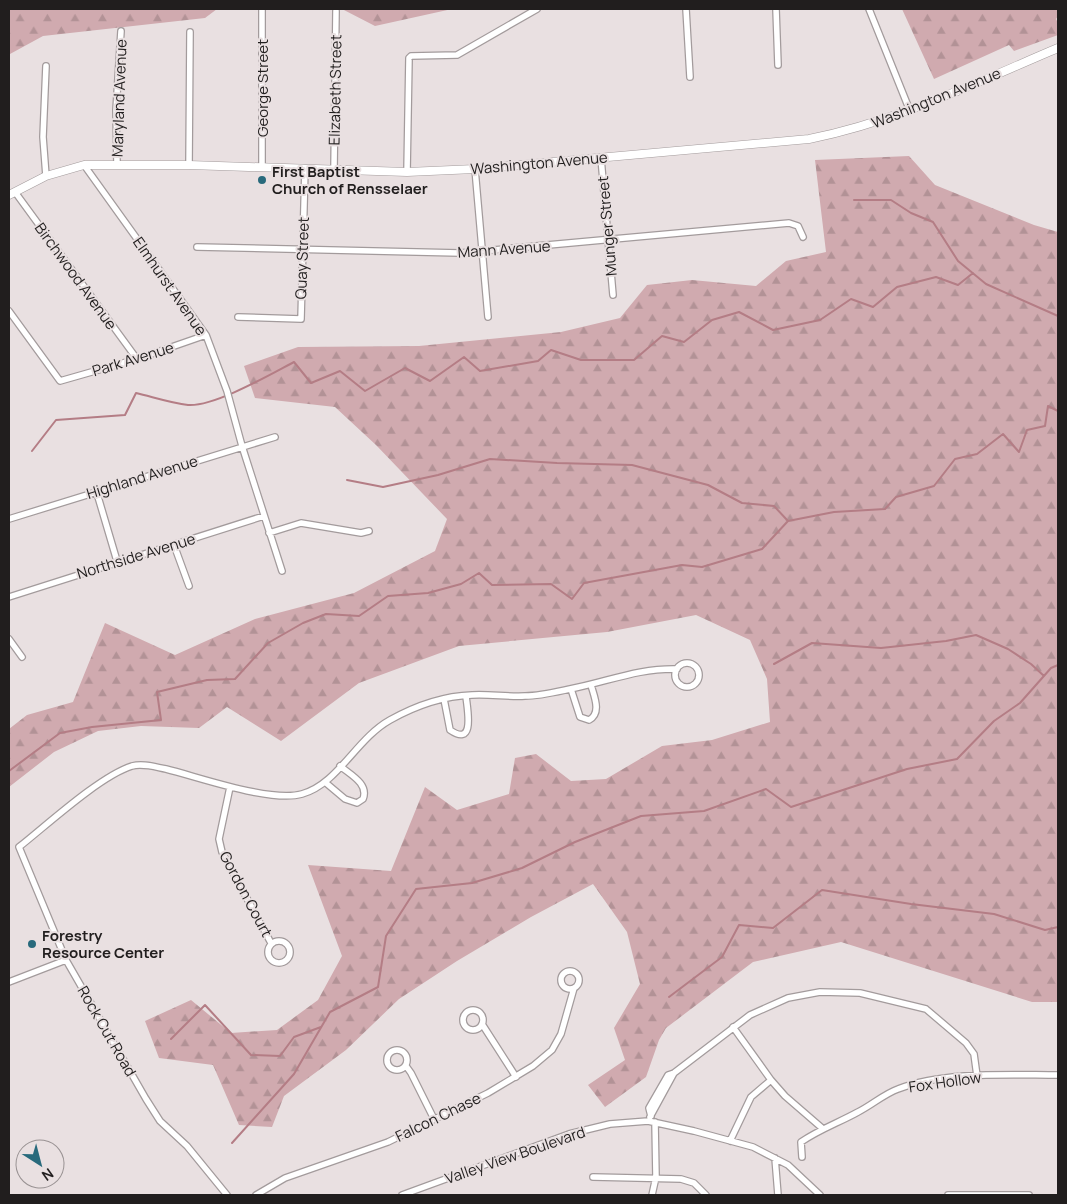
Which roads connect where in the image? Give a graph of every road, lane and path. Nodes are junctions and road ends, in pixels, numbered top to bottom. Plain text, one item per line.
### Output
1 (262, 9) edge
2 (537, 9) edge
3 (686, 9) edge
4 (776, 9) edge
5 (869, 9) edge
6 (336, 11) dead end
7 (121, 31) dead end
8 (190, 32) dead end
9 (1058, 48) edge
10 (778, 65) dead end
11 (46, 66) dead end
12 (690, 77) dead end
13 (910, 112) junction
14 (601, 158) junction
15 (117, 164) junction
16 (84, 165) junction
17 (189, 165) junction
18 (262, 167) junction
19 (305, 168) junction
20 (334, 169) junction
21 (475, 169) junction
22 (407, 172) junction
23 (46, 176) junction
24 (12, 193) edge
25 (803, 237) dead end
26 (608, 240) junction
27 (197, 247) dead end
28 (302, 249) junction
29 (483, 251) junction
30 (613, 295) dead end
31 (9, 310) edge
32 (238, 317) dead end
33 (488, 317) dead end
34 (206, 335) junction
35 (137, 359) junction
36 (275, 436) dead end
37 (242, 446) junction
38 (96, 490) junction
39 (264, 516) junction
40 (9, 519) edge
41 (368, 531) dead end
42 (269, 533) junction
43 (174, 545) junction
44 (117, 561) junction
45 (282, 571) dead end
46 (190, 586) dead end
47 (9, 597) edge
48 (9, 639) edge
49 (22, 657) dead end
50 (677, 669) junction
51 (591, 684) junction
52 (570, 689) junction
53 (466, 696) junction
54 (444, 700) junction
55 (340, 766) junction
56 (326, 782) junction
57 (230, 787) junction
58 (272, 943) junction
59 (66, 960) junction
60 (9, 982) edge
61 (574, 988) dead end
62 (482, 1024) dead end
63 (733, 1027) junction
64 (406, 1066) dead end
65 (1058, 1075) edge
66 (516, 1076) junction
67 (977, 1076) junction
68 (771, 1080) junction
69 (434, 1119) junction
70 (651, 1120) junction
71 (822, 1128) junction
72 (730, 1141) junction
73 (802, 1157) dead end
74 (775, 1158) junction
75 (594, 1177) dead end
76 (656, 1177) junction
77 (699, 1193) edge
78 (227, 1195) edge
79 (256, 1195) edge
80 (402, 1195) edge
81 (652, 1195) edge
82 (706, 1195) edge
83 (778, 1195) edge
84 (820, 1195) edge
85 (948, 1195) edge
86 (1029, 1195) edge

1 - 18 street, George Street
2 - 22 street
3 - 12 street
4 - 10 street
5 - 13 street
6 - 20 street, Elizabeth Street
7 - 15 street, Maryland Avenue
8 - 17 street
9 - 13 street, Washington Avenue
11 - 23 street
13 - 14 street, Washington Avenue
14 - 21 street, Washington Avenue
14 - 26 street, Munger Street
15 - 16 street, Washington Avenue
15 - 17 street, Washington Avenue
16 - 23 street, Washington Avenue
16 - 34 street, Elmhurst Avenue
17 - 18 street, Washington Avenue
18 - 19 street, Washington Avenue
19 - 20 street, Washington Avenue
19 - 28 street, Quay Street
20 - 22 street, Washington Avenue
21 - 22 street, Washington Avenue
21 - 29 street
23 - 24 street, Washington Avenue
24 - 35 street, Birchwood Avenue
25 - 26 street, Mann Avenue
26 - 29 street, Mann Avenue
26 - 30 street, Munger Street
27 - 28 street, Mann Avenue
28 - 29 street, Mann Avenue
28 - 32 street, Quay Street
29 - 33 street
31 - 35 street, Park Avenue
34 - 35 street, Park Avenue
34 - 37 street, Elmhurst Avenue
36 - 37 street, Highland Avenue
37 - 38 street, Highland Avenue
37 - 39 street, Elmhurst Avenue
38 - 40 street, Highland Avenue
38 - 44 street
39 - 42 street, Elmhurst Avenue
39 - 43 street, Northside Avenue
41 - 42 street
42 - 45 street, Elmhurst Avenue
43 - 44 street, Northside Avenue
43 - 46 street
44 - 47 street, Northside Avenue
48 - 49 street
50 - 50 street
50 - 51 street
51 - 52 street
51 - 52 street
52 - 53 street
53 - 54 street
53 - 54 street
54 - 55 street
55 - 56 street
55 - 56 street
56 - 57 street
57 - 58 street, Gordon Court
57 - 59 street, Rock Cut Road
58 - 58 street, Gordon Court
59 - 60 street
59 - 78 street, Rock Cut Road
61 - 66 street, Falcon Chase
62 - 66 street
63 - 67 street
63 - 68 street
63 - 70 street
64 - 69 street
65 - 67 street, Fox Hollow
66 - 69 street, Falcon Chase
67 - 71 street, Fox Hollow
68 - 71 street
68 - 72 street
69 - 79 street, Falcon Chase
70 - 72 street, Valley View Boulevard
70 - 76 street
70 - 80 street, Valley View Boulevard
71 - 73 street, Fox Hollow
72 - 74 street, Valley View Boulevard
74 - 83 street
74 - 84 street, Valley View Boulevard
75 - 76 street
76 - 77 street
76 - 81 street
77 - 82 street
85 - 86 street

